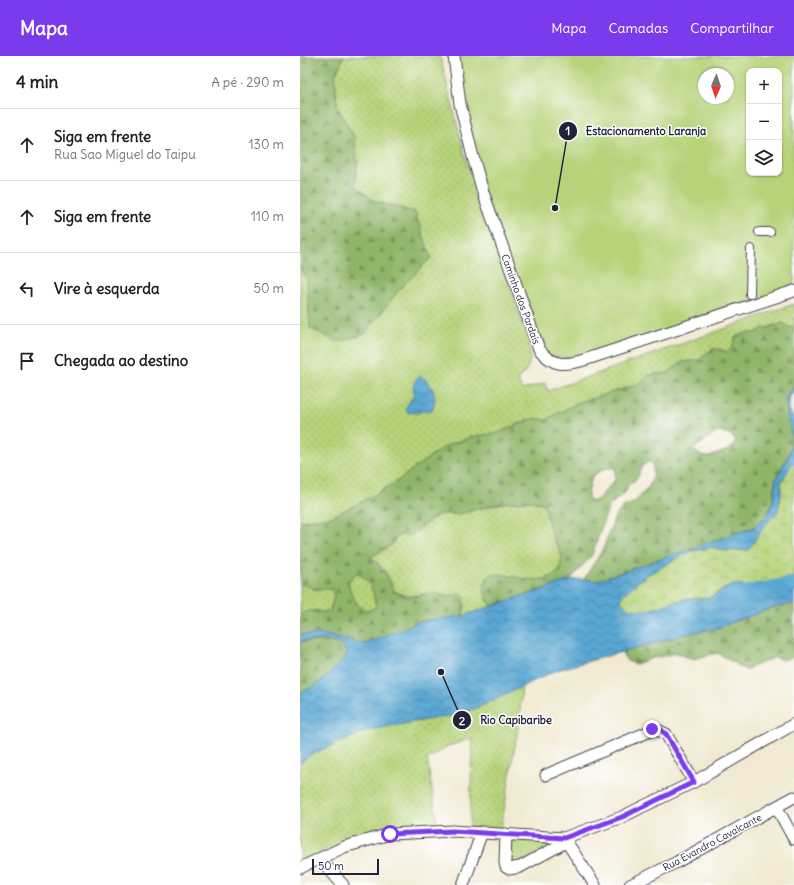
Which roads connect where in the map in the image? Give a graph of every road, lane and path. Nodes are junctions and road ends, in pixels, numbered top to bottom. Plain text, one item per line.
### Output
1 (454, 56) edge
2 (759, 232) dead end
3 (770, 232) dead end
4 (751, 249) dead end
5 (794, 291) edge
6 (750, 294) dead end
7 (794, 724) edge
8 (546, 775) dead end
9 (694, 782) junction
10 (794, 797) edge
11 (776, 808) junction
12 (482, 832) junction
13 (506, 834) junction
14 (794, 839) edge
15 (565, 840) junction
16 (320, 859) junction
17 (300, 868) edge
18 (344, 885) edge
19 (463, 885) edge
20 (595, 885) edge
21 (630, 885) edge

1 - 5 street, Caminho dos Pardais
2 - 3 street
4 - 6 street
7 - 9 street
8 - 9 street
9 - 15 street
10 - 11 street, Rua Evandro Cavalcante
11 - 14 street
11 - 21 street, Rua Evandro Cavalcante
12 - 13 street
12 - 16 street
12 - 19 street
13 - 15 street
13 - 15 street
15 - 20 street
16 - 17 street
16 - 18 street

